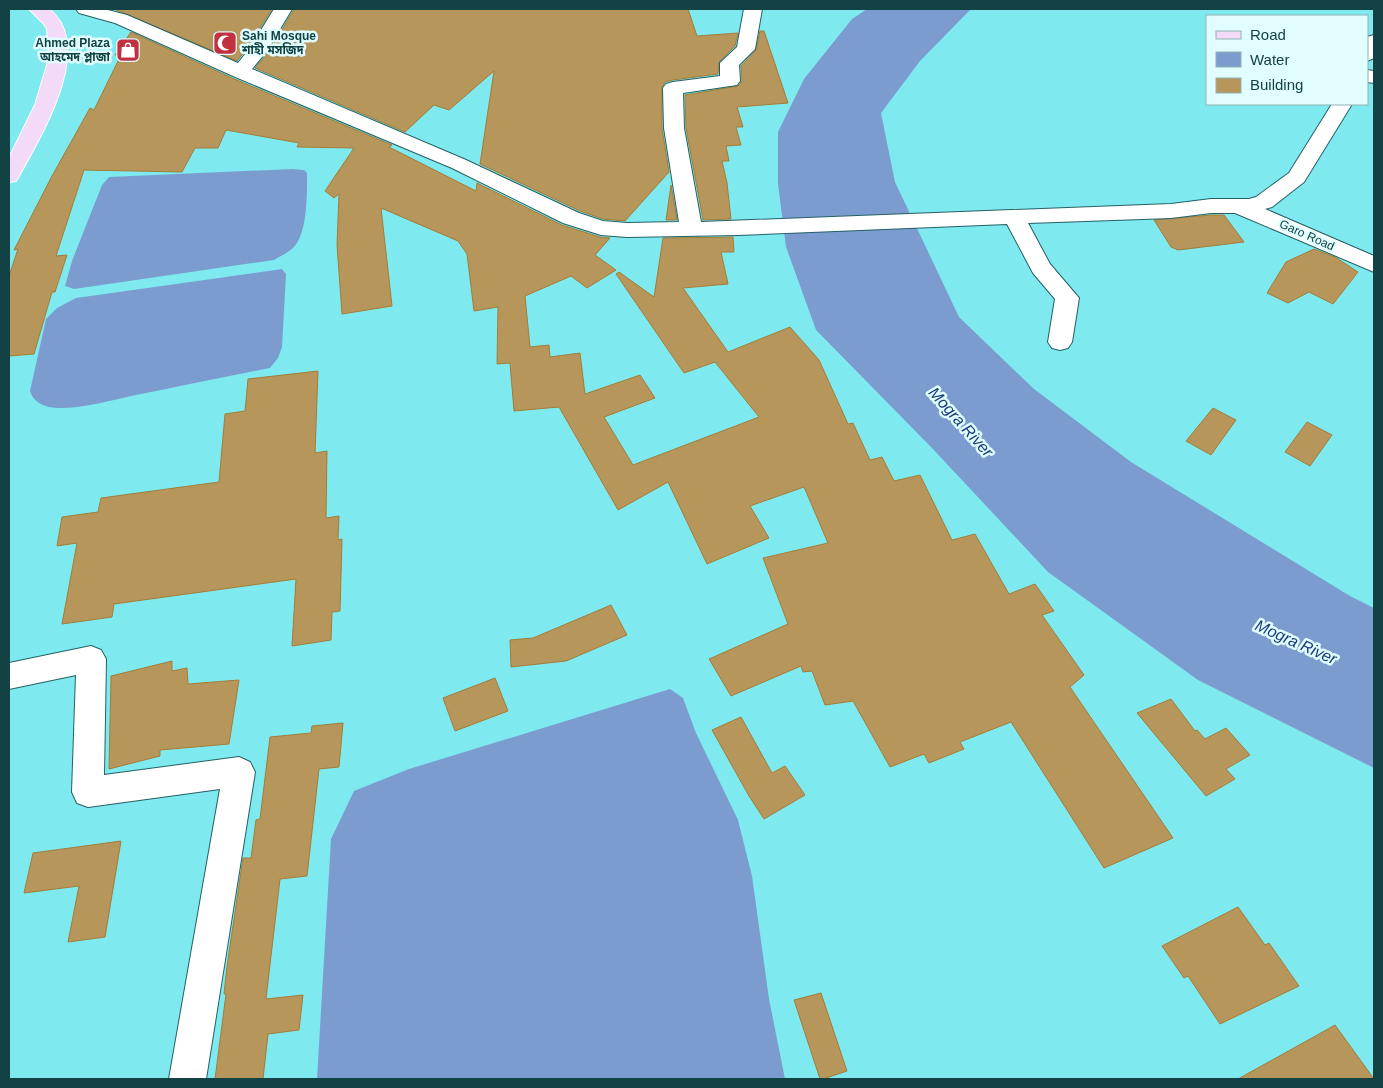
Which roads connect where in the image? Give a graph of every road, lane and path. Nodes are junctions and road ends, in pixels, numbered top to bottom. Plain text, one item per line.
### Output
1 (38, 9) edge
2 (85, 9) edge
3 (283, 9) edge
4 (752, 9) edge
5 (1374, 40) edge
6 (1368, 53) edge
7 (240, 72) junction
8 (1341, 105) edge
9 (9, 176) edge
10 (1240, 207) junction
11 (1006, 218) junction
12 (691, 229) junction
13 (1374, 265) edge
14 (1060, 342) dead end
15 (9, 676) edge
16 (188, 1079) edge

1 - 9 main road
2 - 7 street
3 - 7 street
4 - 12 street
5 - 6 street
7 - 12 street
8 - 10 street
10 - 11 street
10 - 13 street, Garo Road
11 - 12 street
11 - 14 street
15 - 16 street

